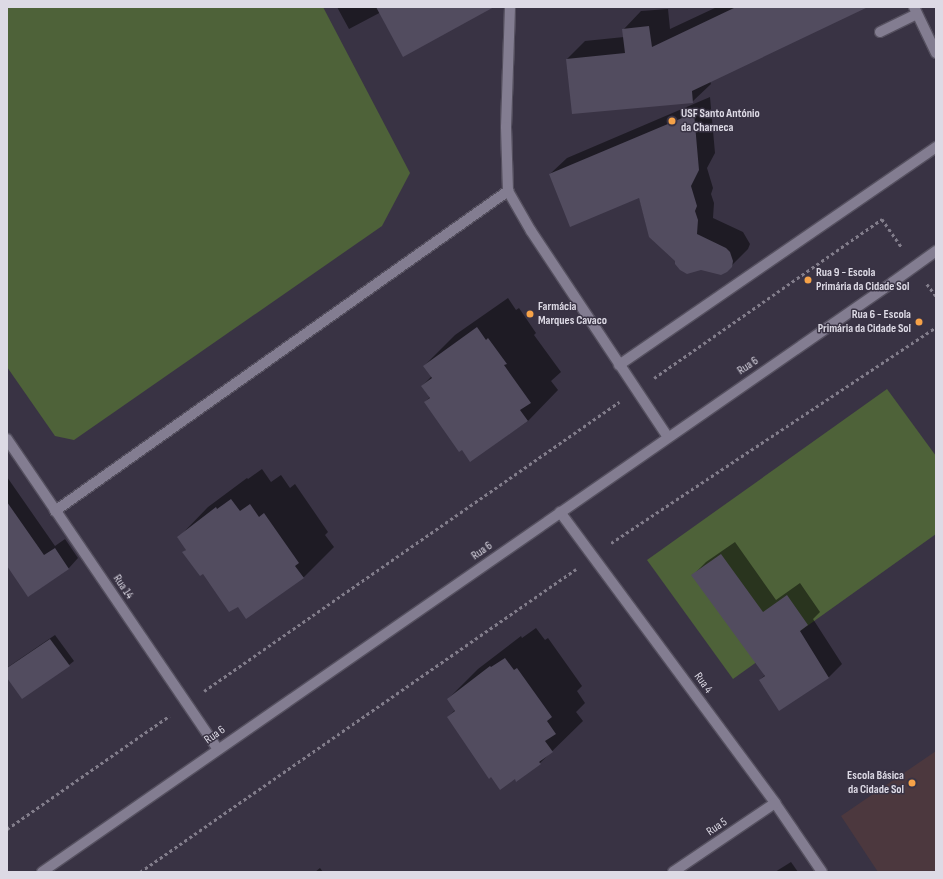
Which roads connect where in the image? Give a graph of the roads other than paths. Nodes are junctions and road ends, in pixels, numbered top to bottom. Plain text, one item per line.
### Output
1 (510, 7) edge
2 (916, 11) edge
3 (880, 32) dead end
4 (936, 54) edge
5 (936, 147) edge
6 (508, 191) junction
7 (936, 251) edge
8 (619, 365) junction
9 (668, 437) junction
10 (7, 439) edge
11 (55, 511) junction
12 (560, 512) junction
13 (218, 749) junction
14 (775, 803) junction
15 (42, 872) edge
16 (673, 872) edge
17 (822, 872) edge

1 - 6 street
2 - 3 street
2 - 4 street
5 - 8 street
6 - 8 street
6 - 11 street
7 - 9 street, Rua 6
8 - 9 street
9 - 12 street, Rua 6
10 - 11 street, Rua 14
11 - 13 street, Rua 14
12 - 13 street, Rua 6
12 - 14 street, Rua 4
13 - 15 street, Rua 6
14 - 16 street, Rua 5
14 - 17 street, Rua 4

